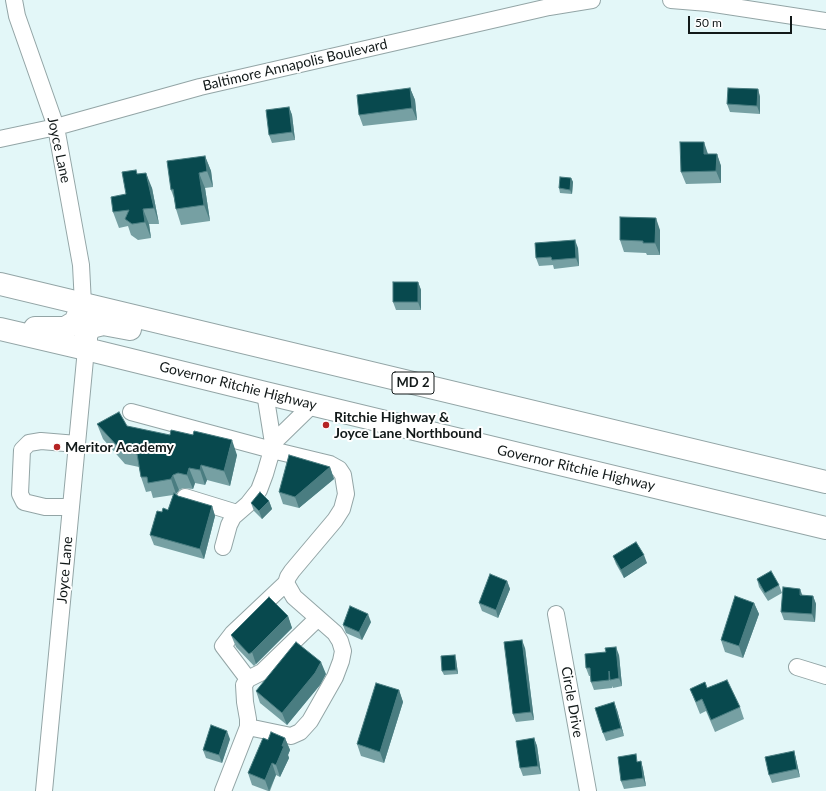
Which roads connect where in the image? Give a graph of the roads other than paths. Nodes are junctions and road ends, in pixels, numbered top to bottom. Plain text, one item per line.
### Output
1 (14, 0) edge
2 (592, 0) edge
3 (671, 0) edge
4 (826, 21) edge
5 (56, 127) junction
6 (0, 140) edge
7 (0, 284) edge
8 (83, 304) junction
9 (0, 329) edge
10 (214, 336) junction
11 (86, 349) junction
12 (265, 394) junction
13 (312, 405) junction
14 (131, 412) dead end
15 (77, 444) junction
16 (273, 446) junction
17 (826, 482) edge
18 (185, 497) edge
19 (71, 507) junction
20 (237, 513) junction
21 (826, 528) edge
22 (223, 547) dead end
23 (286, 583) junction
24 (556, 614) dead end
25 (318, 618) junction
26 (797, 667) dead end
27 (826, 676) edge
28 (248, 679) junction
29 (248, 727) junction
30 (44, 791) edge
31 (223, 791) edge
32 (588, 791) edge

1 - 5 street, Joyce Lane
2 - 5 street, Baltimore Annapolis Boulevard
3 - 4 street
5 - 6 street, Baltimore Annapolis Boulevard
5 - 8 street, Joyce Lane
7 - 8 highway, MD 2
8 - 9 highway
8 - 10 highway, MD 2
9 - 11 highway, Governor Ritchie Highway
10 - 11 highway
10 - 17 highway, MD 2
11 - 12 highway, Governor Ritchie Highway
11 - 15 street, Joyce Lane
12 - 13 highway, Governor Ritchie Highway
12 - 16 street
13 - 16 street
13 - 21 highway, Governor Ritchie Highway
14 - 16 street
15 - 19 street, Joyce Lane
15 - 19 street
16 - 20 street
16 - 23 street
18 - 20 street
19 - 30 street, Joyce Lane
20 - 22 street
23 - 25 street
23 - 28 street
24 - 32 street, Circle Drive
25 - 28 street
25 - 29 street
26 - 27 street
28 - 29 street
29 - 31 street

